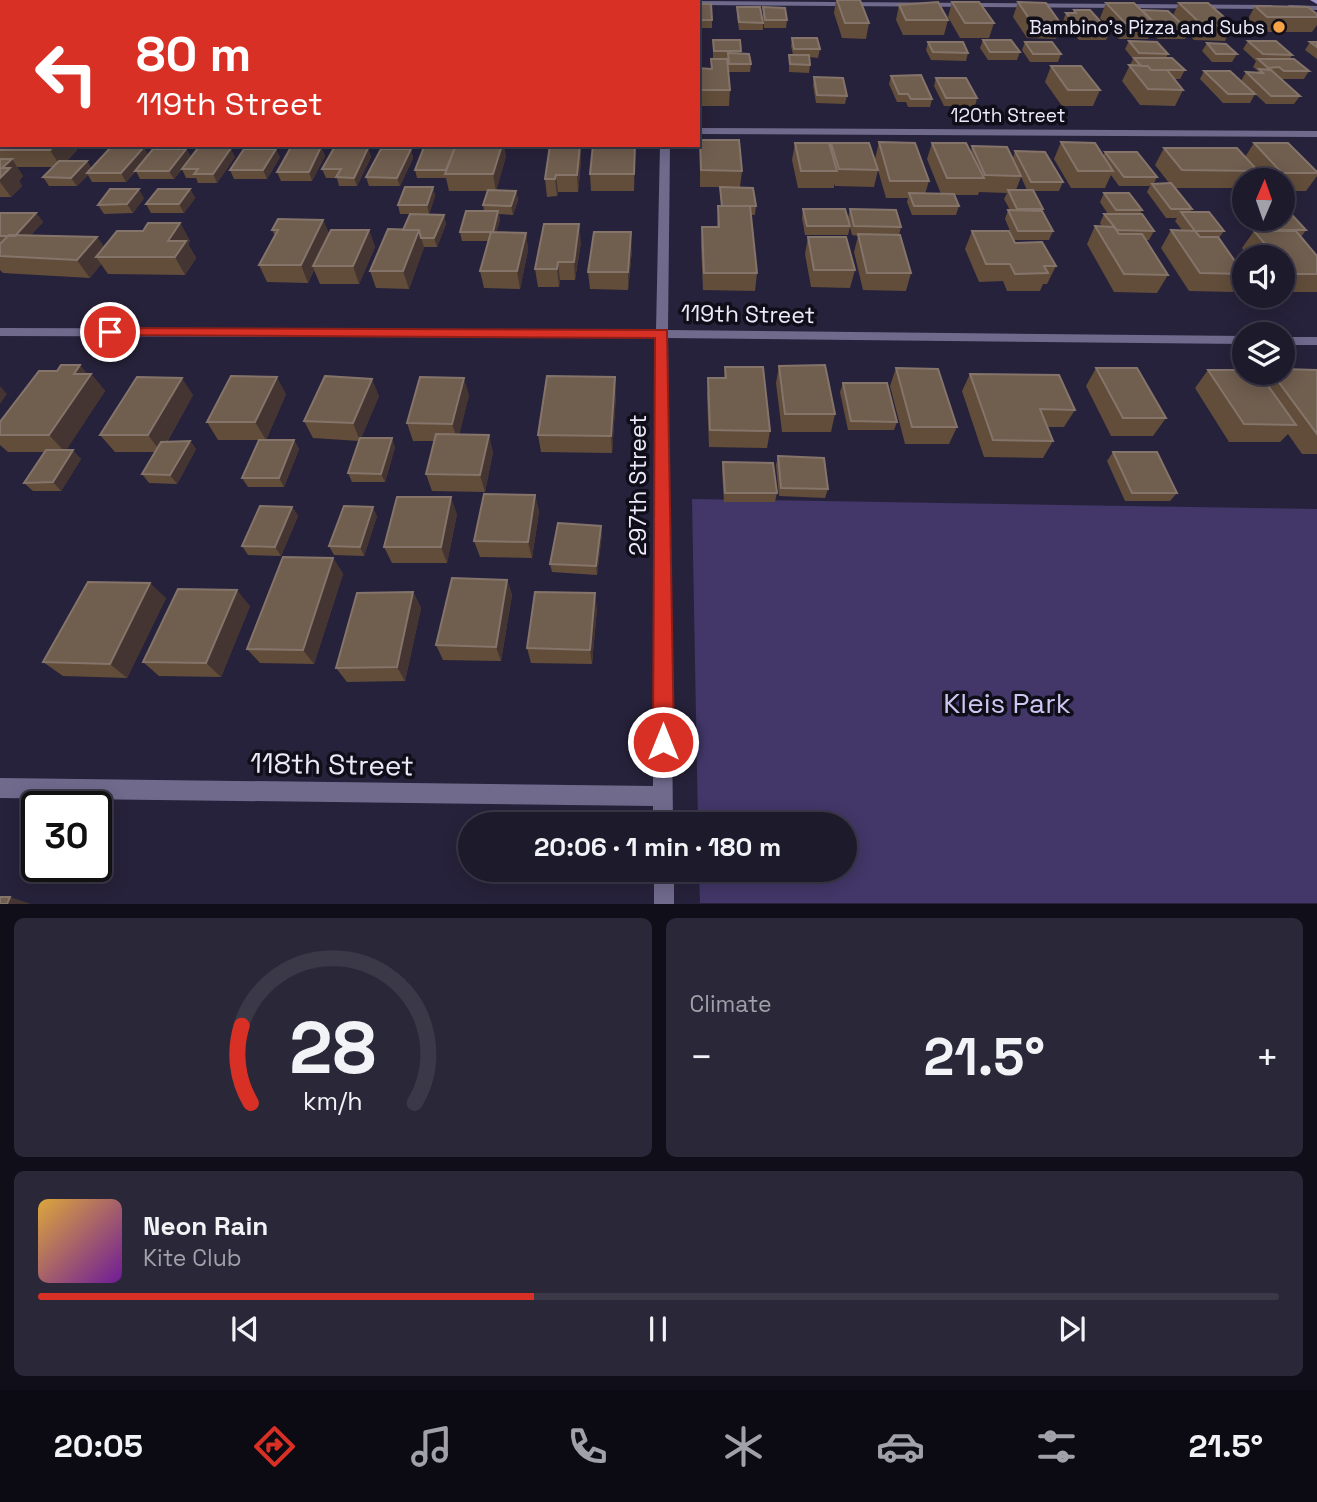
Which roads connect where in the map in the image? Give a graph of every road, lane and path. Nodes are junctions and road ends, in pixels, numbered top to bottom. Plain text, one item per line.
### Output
1 (700, 3) edge
2 (1317, 8) edge
3 (700, 131) edge
4 (1317, 134) edge
5 (664, 147) edge
6 (0, 332) edge
7 (662, 334) junction
8 (1232, 340) edge
9 (1295, 341) edge
10 (1317, 341) edge
11 (0, 788) edge
12 (663, 796) junction
13 (663, 812) edge
14 (664, 882) edge
15 (664, 904) edge

1 - 2 street
3 - 4 street, 120th Street
5 - 7 street, 297th Street
6 - 7 street, 119th Street
7 - 8 street, 119th Street
7 - 12 street, 297th Street
9 - 10 street
11 - 12 street, 118th Street
12 - 13 street, 297th Street
14 - 15 street

